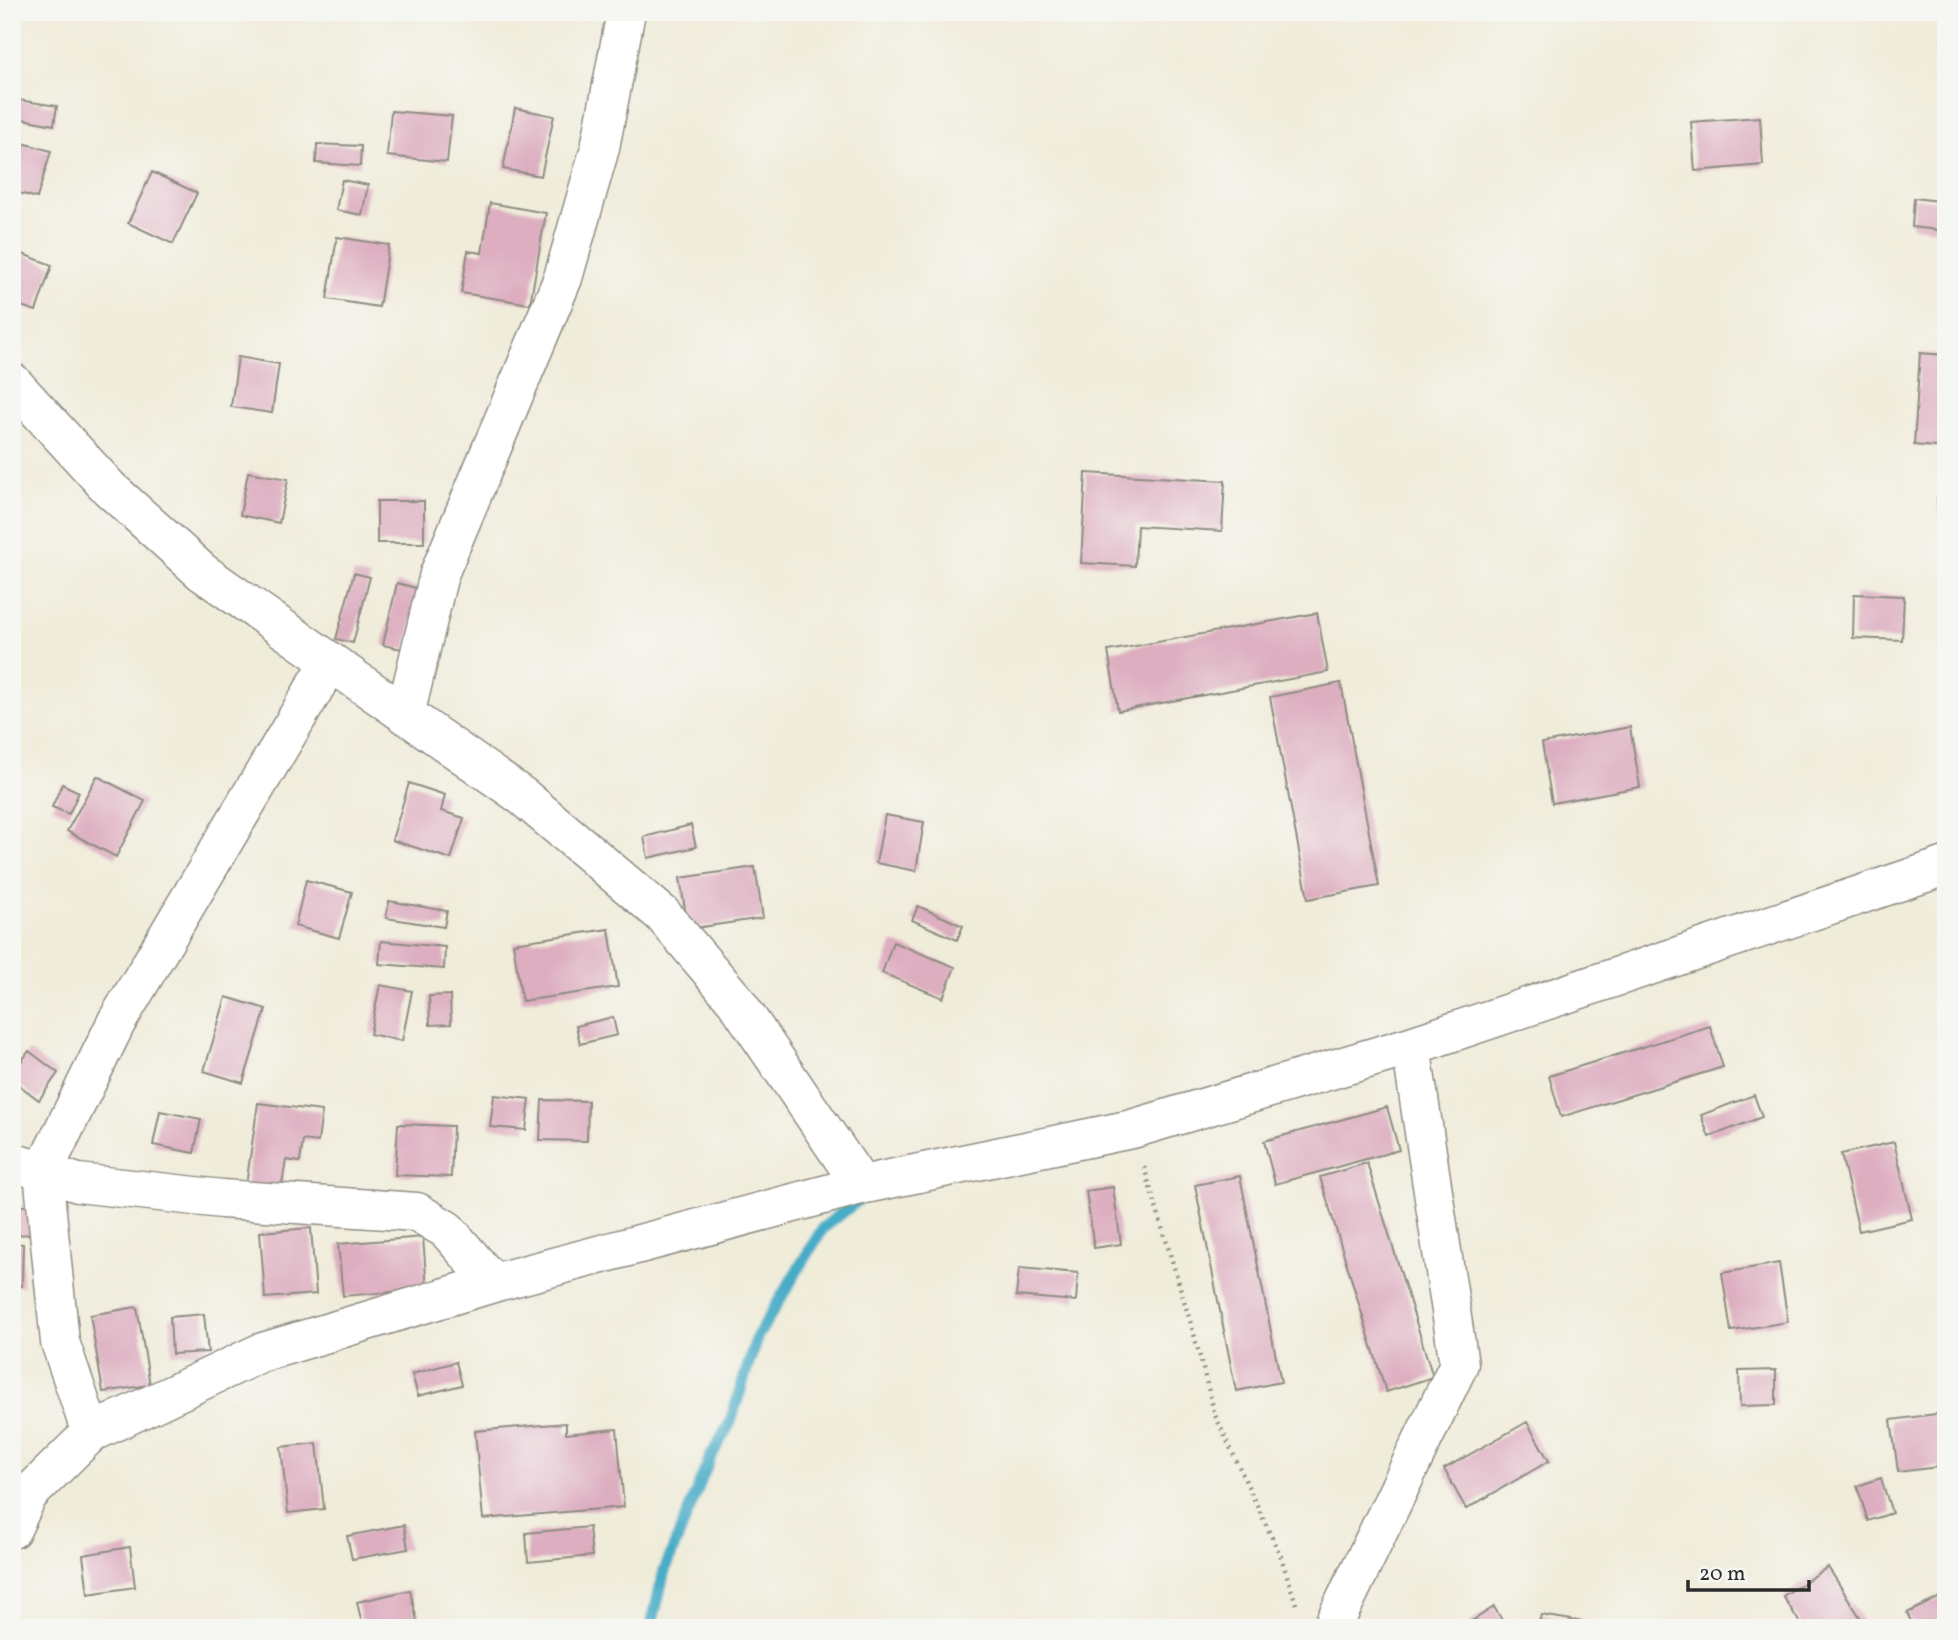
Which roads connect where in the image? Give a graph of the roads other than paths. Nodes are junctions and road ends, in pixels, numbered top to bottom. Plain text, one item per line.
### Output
1 (625, 12) edge
2 (12, 382) edge
3 (330, 662) junction
4 (405, 715) junction
5 (1946, 866) edge
6 (1410, 1046) junction
7 (27, 1167) edge
8 (861, 1185) junction
9 (493, 1283) junction
10 (91, 1433) junction
11 (12, 1529) edge
12 (1316, 1622) edge

1 - 4 street
2 - 3 street
3 - 4 street
3 - 7 street
4 - 8 street
5 - 6 street
6 - 8 street
6 - 12 street
7 - 9 street
7 - 10 street
8 - 9 street
9 - 10 street
10 - 11 street

